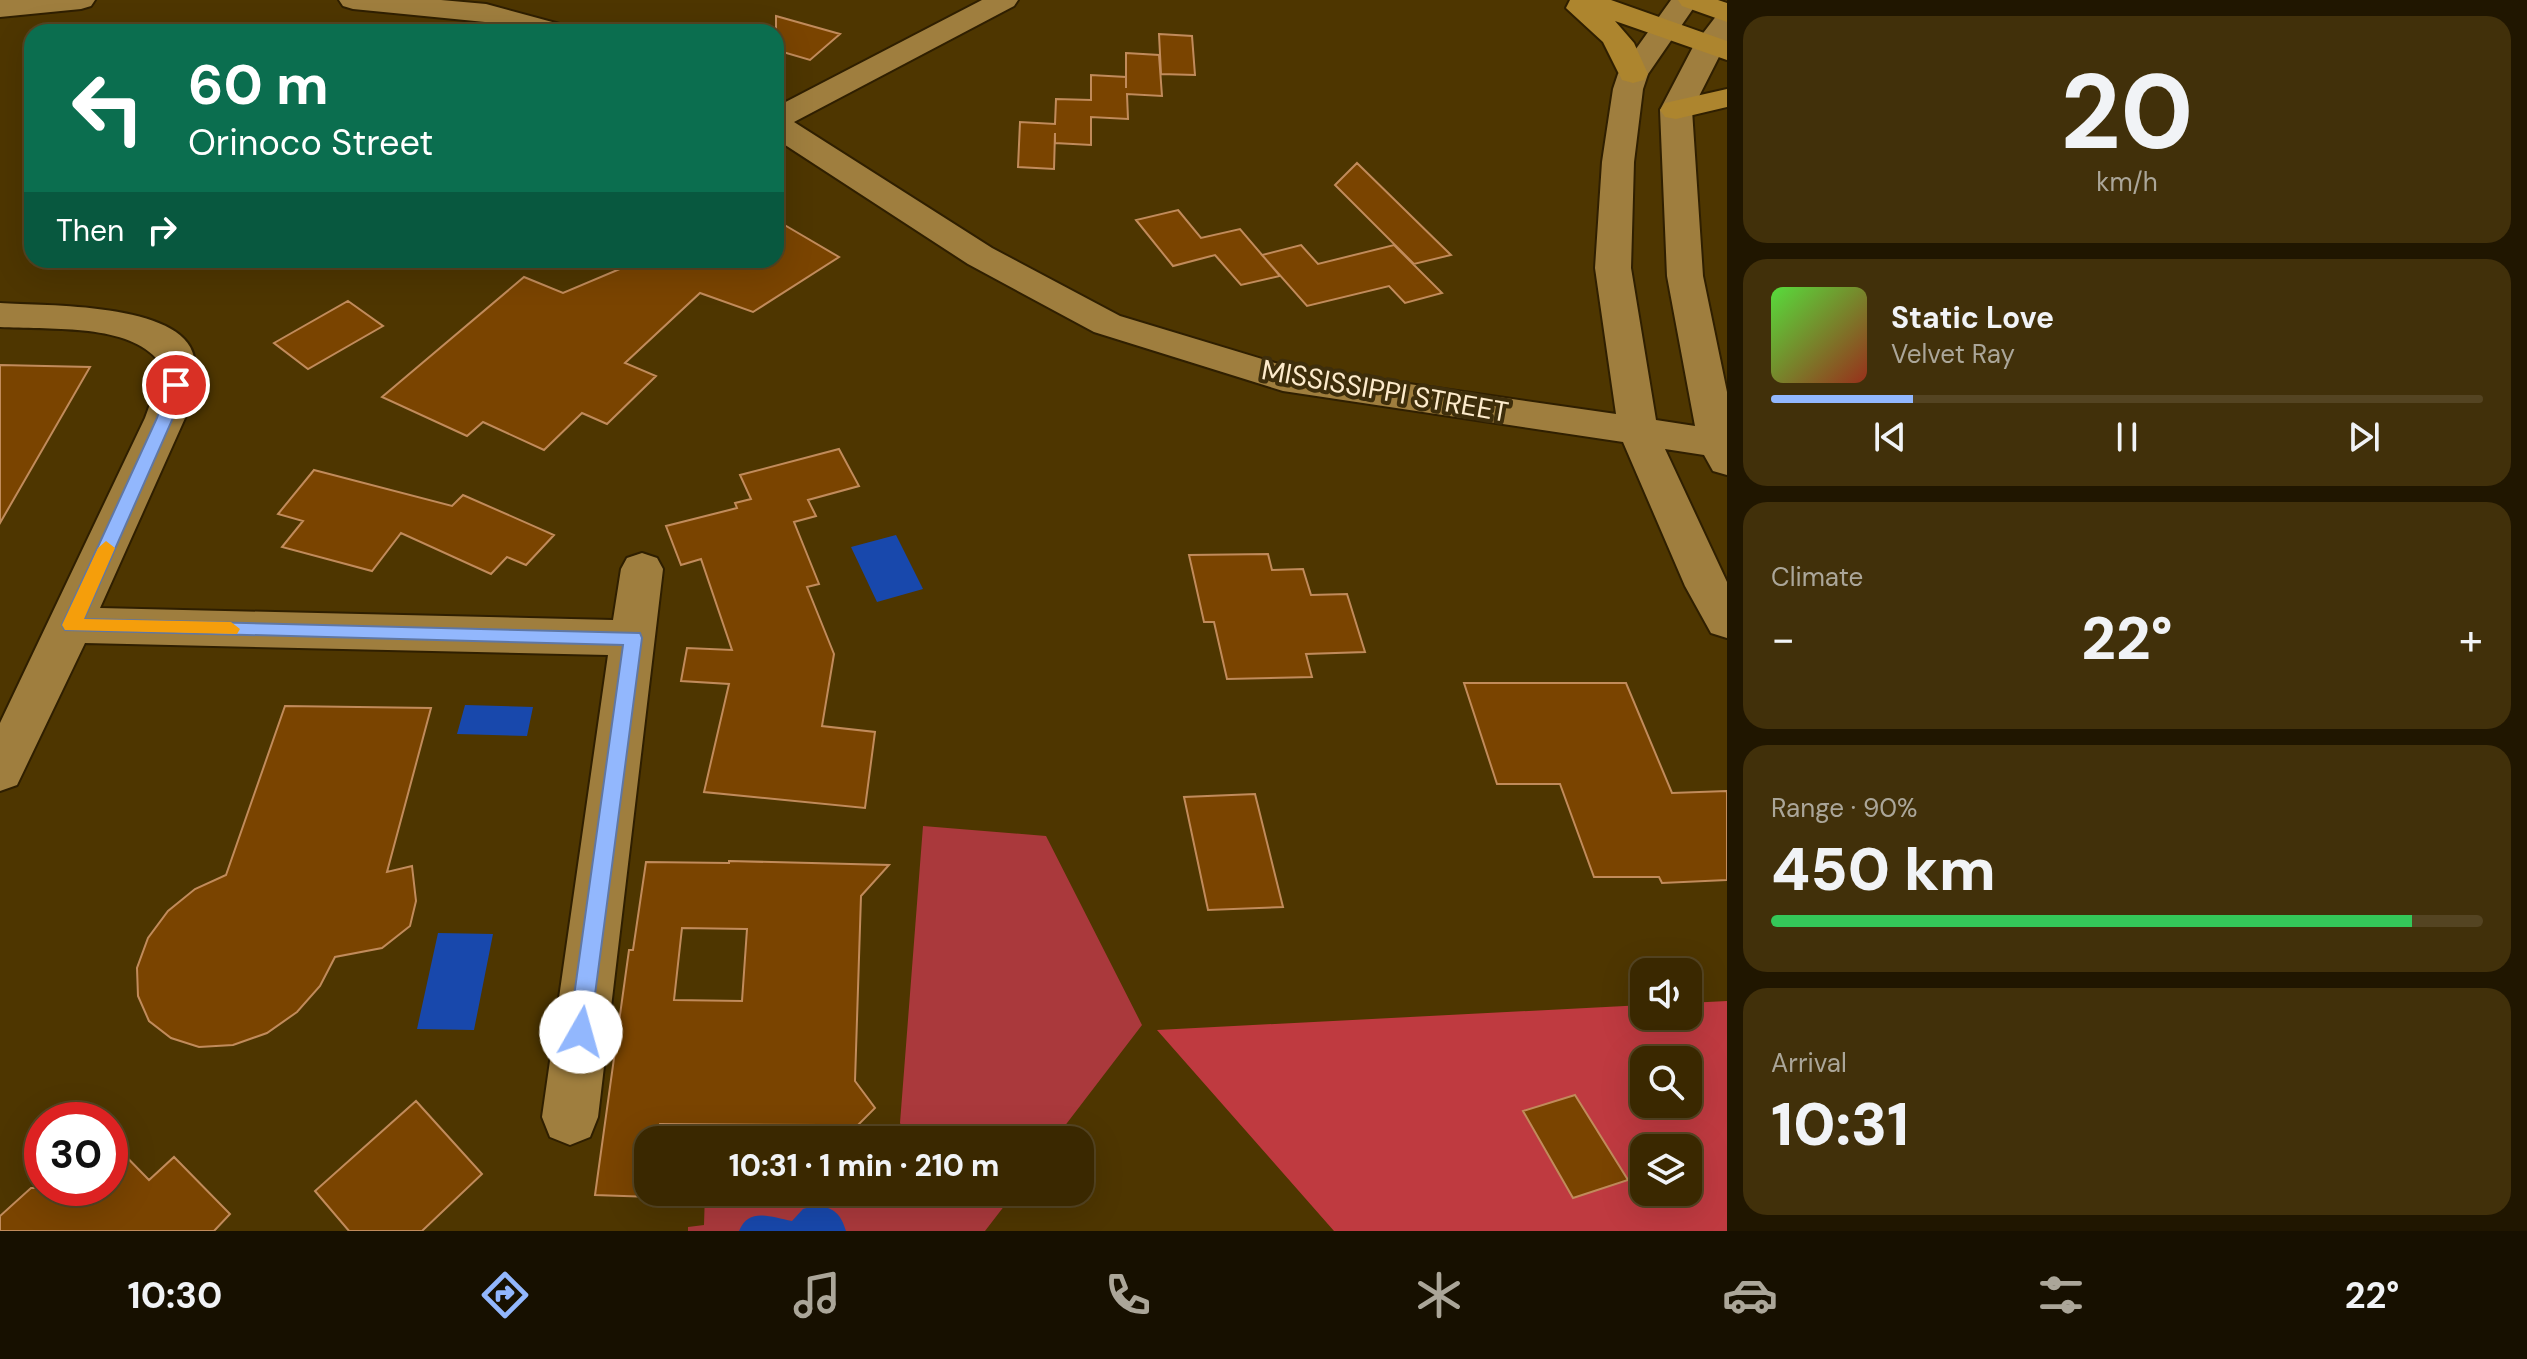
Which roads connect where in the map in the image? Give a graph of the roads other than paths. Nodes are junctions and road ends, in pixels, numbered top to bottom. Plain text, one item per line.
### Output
1 (81, 0) edge
2 (353, 0) edge
3 (1004, 0) edge
4 (1568, 0) edge
5 (1584, 0) edge
6 (1685, 0) edge
7 (1692, 0) edge
8 (38, 2) edge
9 (0, 8) edge
10 (1727, 13) edge
11 (527, 24) edge
12 (1665, 29) junction
13 (1721, 39) edge
14 (1633, 74) junction
15 (1727, 98) edge
16 (1676, 110) junction
17 (784, 118) edge
18 (784, 127) edge
19 (0, 315) edge
20 (1638, 432) junction
21 (1722, 452) edge
22 (642, 569) dead end
23 (1727, 621) edge
24 (71, 625) junction
25 (633, 638) junction
26 (0, 771) edge
27 (570, 1117) dead end

1 - 8 street
2 - 11 street
3 - 17 street
4 - 14 main road
5 - 12 main road
6 - 12 street
7 - 10 main road
8 - 9 street
12 - 13 main road
12 - 14 street
13 - 16 street
14 - 20 street
15 - 16 main road
16 - 21 street
18 - 20 street, MISSISSIPPI STREET
19 - 24 street
20 - 21 street, MISSISSIPPI STREET
20 - 23 street
22 - 25 street
24 - 25 street
24 - 26 street
25 - 27 street

